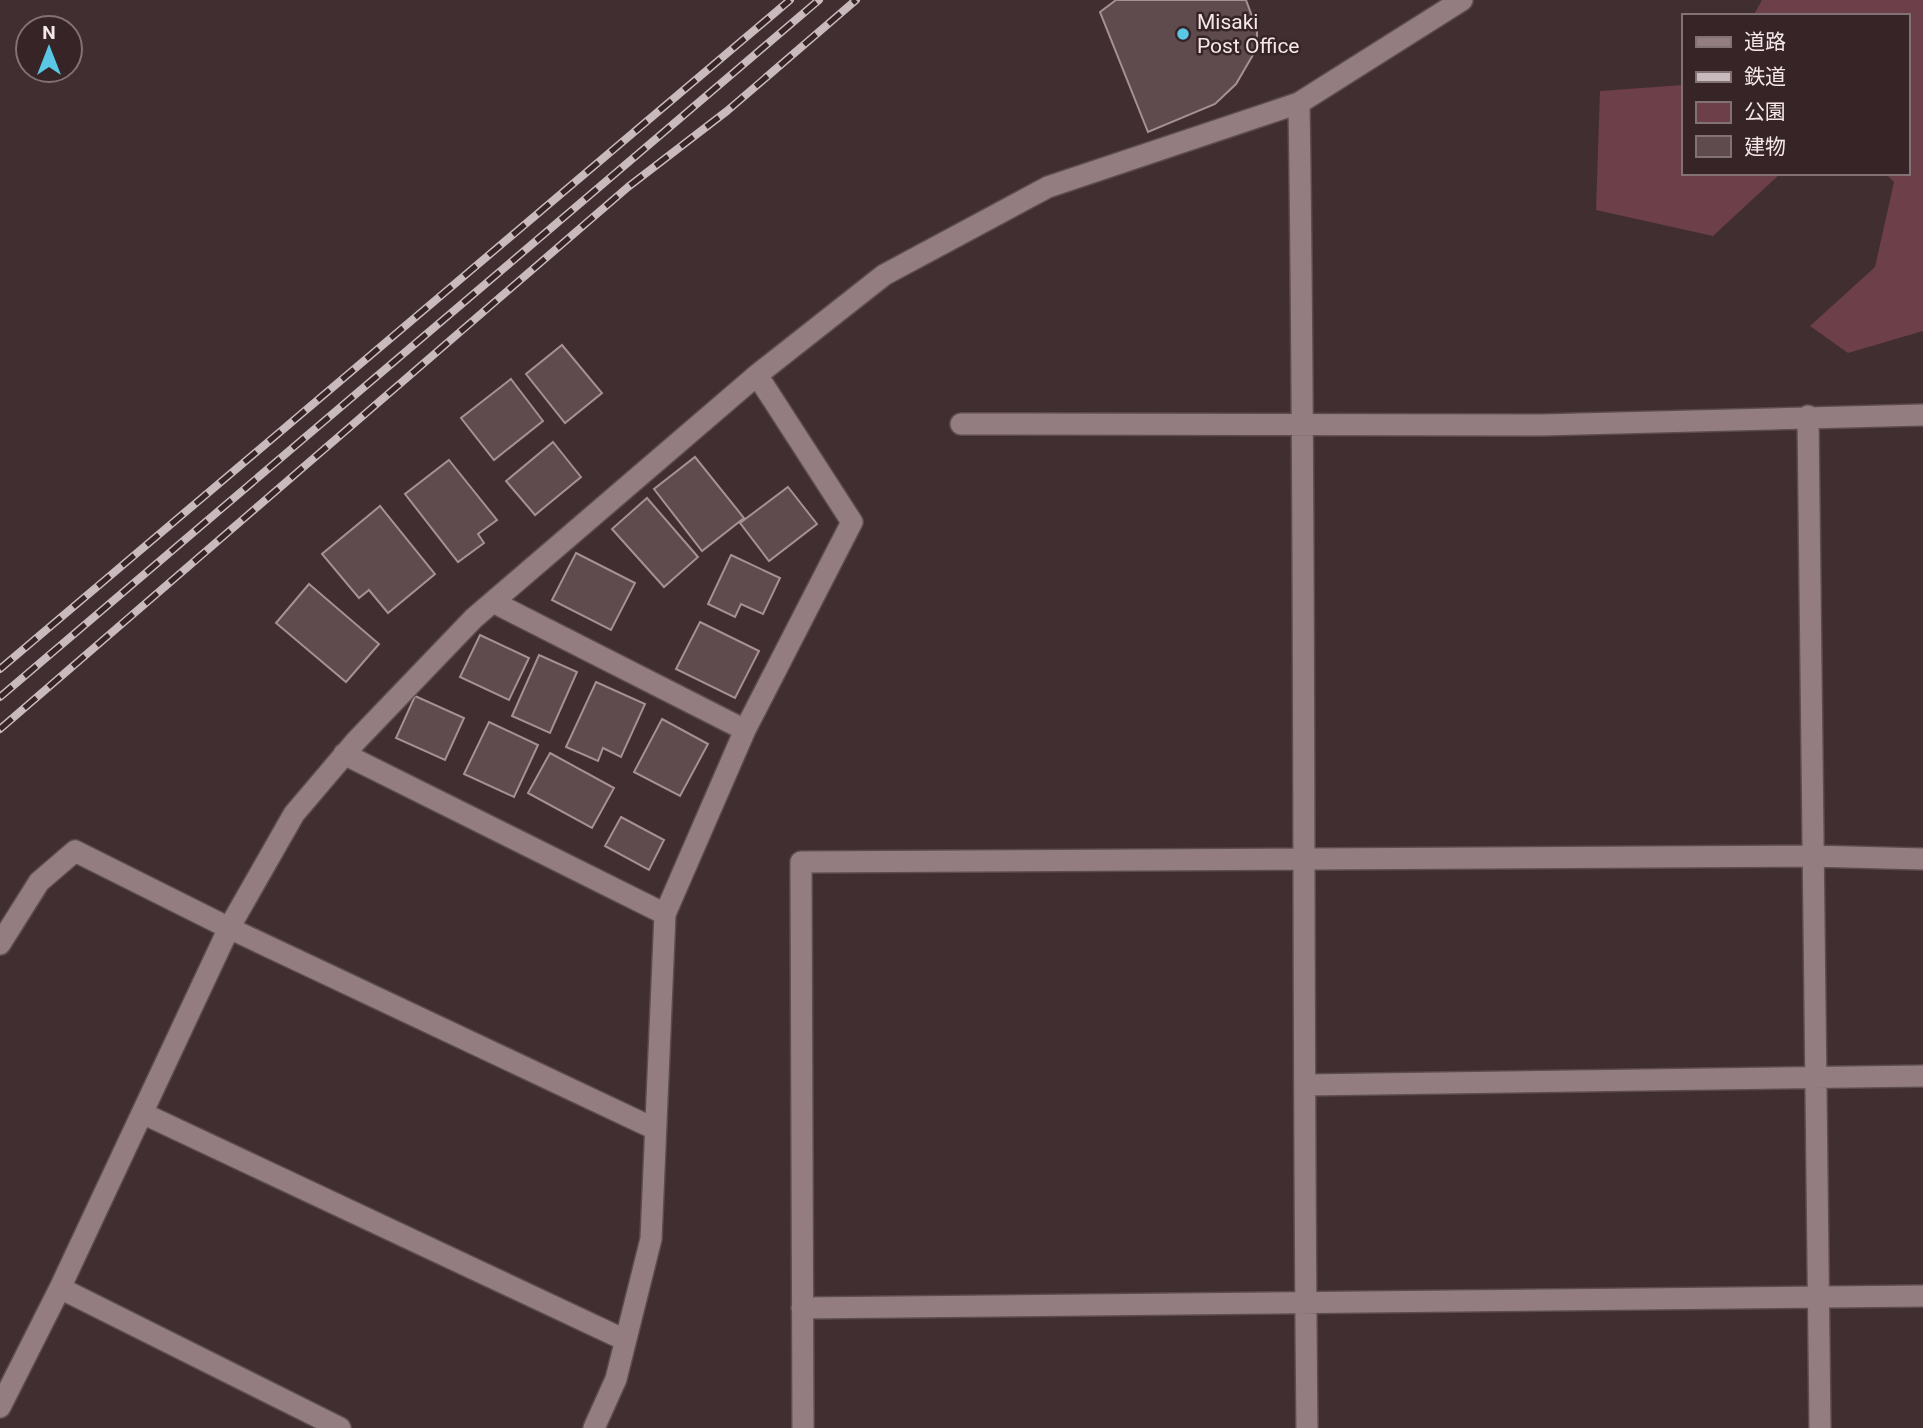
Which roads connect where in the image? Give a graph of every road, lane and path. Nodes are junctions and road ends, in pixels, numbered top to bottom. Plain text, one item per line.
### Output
1 (1461, 0) edge
2 (1299, 103) junction
3 (757, 375) junction
4 (1923, 415) edge
5 (1808, 416) junction
6 (961, 424) dead end
7 (1304, 425) junction
8 (493, 602) junction
9 (745, 730) junction
10 (344, 754) junction
11 (1812, 856) junction
12 (1923, 859) edge
13 (1303, 860) junction
14 (665, 914) junction
15 (229, 928) junction
16 (0, 944) edge
17 (1818, 1076) junction
18 (1923, 1076) edge
19 (1306, 1085) junction
20 (142, 1113) junction
21 (655, 1129) junction
22 (60, 1288) junction
23 (1923, 1296) edge
24 (1820, 1297) junction
25 (1306, 1302) junction
26 (802, 1308) junction
27 (625, 1340) junction
28 (0, 1407) edge
29 (340, 1428) edge
30 (594, 1428) edge
31 (803, 1428) edge
32 (1307, 1428) edge
33 (1820, 1428) edge

1 - 2 street
2 - 3 street
2 - 7 street
3 - 8 street
3 - 9 street
4 - 5 street
5 - 7 street
5 - 11 street
6 - 7 street
7 - 13 street
8 - 9 street
8 - 10 street
9 - 14 street
10 - 14 street
10 - 15 street
11 - 12 street
11 - 13 street
11 - 17 street
13 - 19 street
13 - 26 street
14 - 21 street
15 - 16 street
15 - 20 street
15 - 21 street
17 - 18 street
17 - 19 street
17 - 24 street
19 - 25 street
20 - 22 street
20 - 27 street
21 - 27 street
22 - 28 street
22 - 29 street
23 - 24 street
24 - 25 street
24 - 33 street
25 - 26 street
25 - 32 street
26 - 31 street
27 - 30 street

